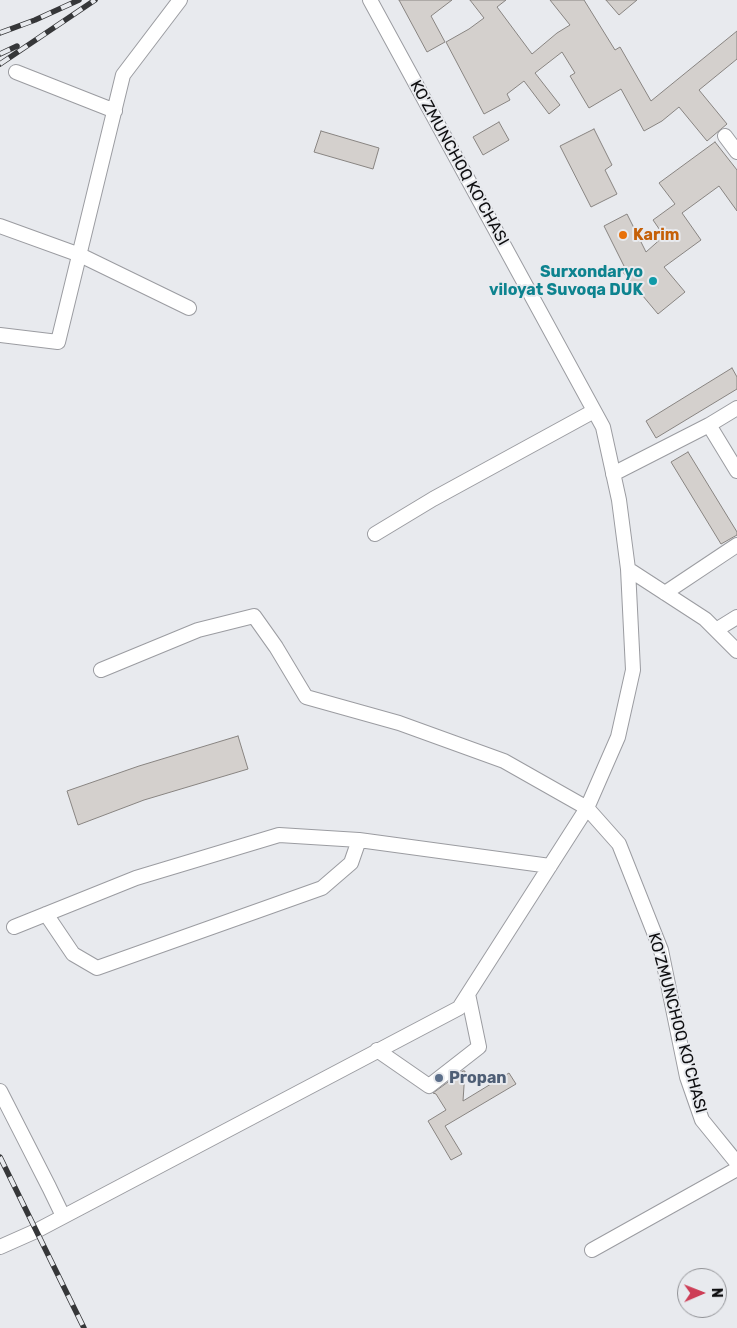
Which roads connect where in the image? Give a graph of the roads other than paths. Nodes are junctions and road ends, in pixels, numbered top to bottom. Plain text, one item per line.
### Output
1 (180, 0) edge
2 (370, 0) edge
3 (16, 72) dead end
4 (115, 111) junction
5 (725, 136) dead end
6 (737, 152) edge
7 (0, 226) edge
8 (80, 255) junction
9 (189, 308) dead end
10 (0, 335) edge
11 (737, 408) edge
12 (594, 412) junction
13 (709, 425) junction
14 (737, 471) edge
15 (613, 474) junction
16 (374, 534) dead end
17 (737, 545) edge
18 (628, 569) junction
19 (665, 593) junction
20 (737, 617) edge
21 (716, 630) junction
22 (737, 651) edge
23 (101, 670) dead end
24 (587, 808) junction
25 (358, 840) junction
26 (550, 866) junction
27 (46, 914) junction
28 (14, 927) dead end
29 (468, 994) junction
30 (377, 1050) junction
31 (0, 1091) edge
32 (737, 1163) edge
33 (737, 1168) edge
34 (63, 1216) junction
35 (0, 1247) edge
36 (592, 1250) dead end

1 - 4 street
2 - 12 street, KO'ZMUNCHOQ KO'CHASI
3 - 4 street
4 - 8 street
5 - 6 street
7 - 8 street
8 - 9 street
8 - 10 street
11 - 13 street
12 - 15 street, KO'ZMUNCHOQ KO'CHASI
12 - 16 street
13 - 14 street
13 - 15 street
15 - 18 street, KO'ZMUNCHOQ KO'CHASI
17 - 19 street
18 - 19 street
18 - 24 street, KO'ZMUNCHOQ KO'CHASI
19 - 21 street
20 - 21 street
21 - 22 street
23 - 24 street
24 - 26 street
24 - 32 street, KO'ZMUNCHOQ KO'CHASI
25 - 26 street
25 - 27 street
25 - 27 street
26 - 29 street
27 - 28 street
29 - 30 street
29 - 30 street
30 - 34 street
31 - 34 street
33 - 36 street
34 - 35 street

